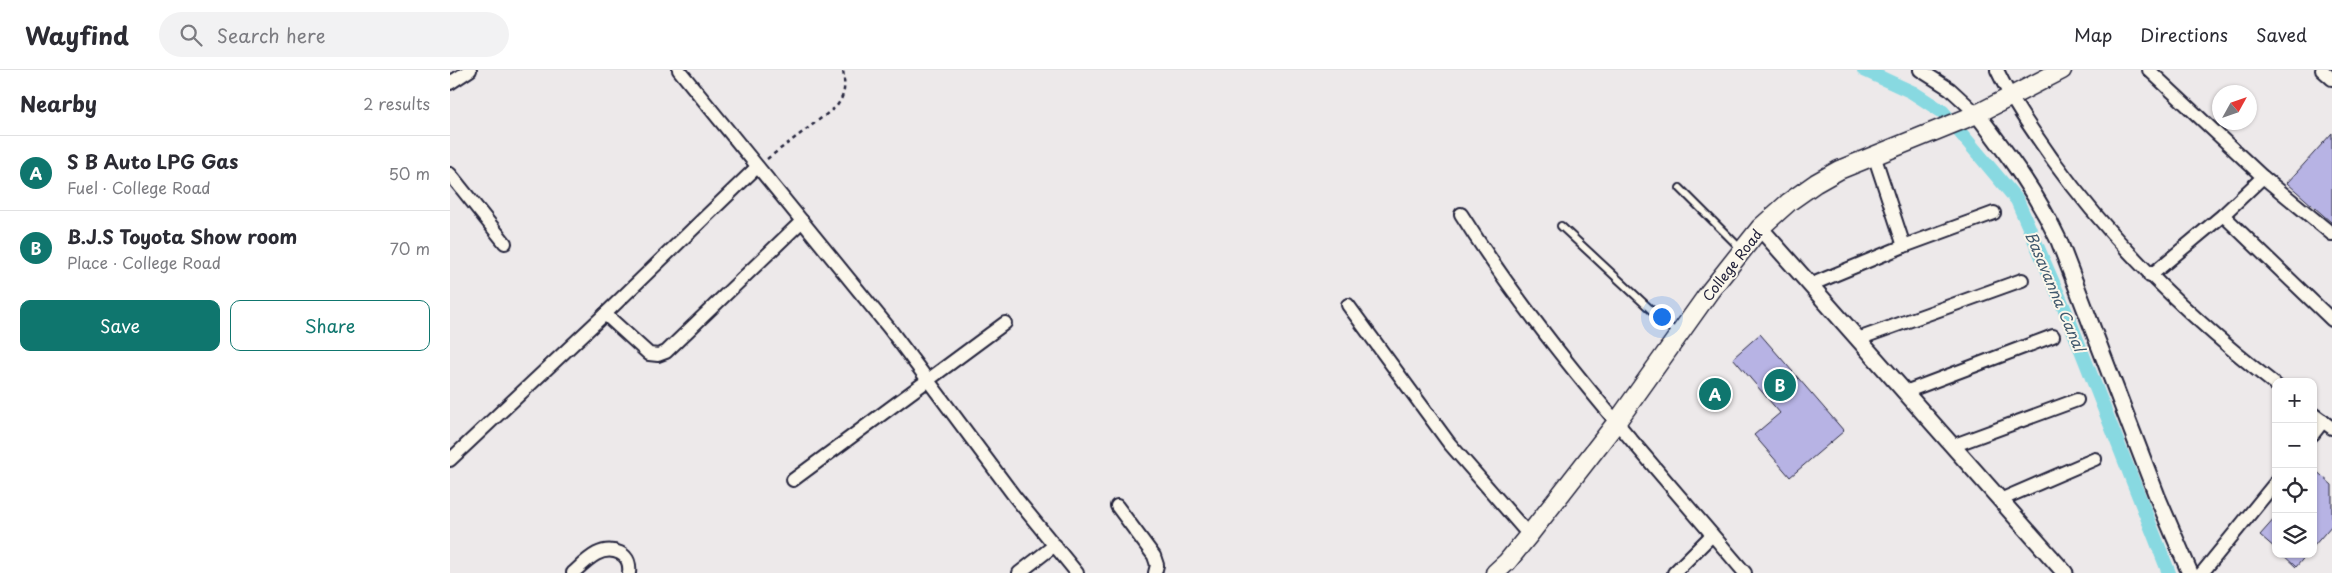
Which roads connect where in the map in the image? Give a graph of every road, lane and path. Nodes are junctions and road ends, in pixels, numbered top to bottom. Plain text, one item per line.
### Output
1 (470, 70) edge
2 (679, 70) edge
3 (843, 70) edge
4 (1920, 70) edge
5 (1997, 70) edge
6 (2062, 70) edge
7 (2149, 70) edge
8 (2322, 70) edge
9 (2332, 80) edge
10 (450, 83) edge
11 (2010, 97) junction
12 (1969, 117) junction
13 (1874, 155) junction
14 (757, 166) junction
15 (450, 174) edge
16 (2263, 177) junction
17 (1680, 188) dead end
18 (1994, 213) dead end
19 (1460, 214) dead end
20 (2223, 215) junction
21 (802, 221) junction
22 (1561, 226) dead end
23 (1760, 228) junction
24 (2332, 234) edge
25 (505, 243) dead end
26 (1904, 246) junction
27 (1742, 250) junction
28 (2150, 276) junction
29 (2022, 280) dead end
30 (1810, 285) junction
31 (1348, 305) dead end
32 (606, 314) junction
33 (2332, 320) edge
34 (1005, 323) dead end
35 (1679, 336) junction
36 (2053, 336) dead end
37 (1858, 338) junction
38 (930, 379) junction
39 (2272, 382) edge
40 (1905, 392) junction
41 (2077, 400) dead end
42 (1616, 423) junction
43 (1952, 446) junction
44 (2094, 459) dead end
45 (450, 460) edge
46 (793, 480) dead end
47 (2272, 487) edge
48 (2000, 500) junction
49 (1118, 506) dead end
50 (1529, 535) junction
51 (1712, 535) junction
52 (1055, 545) junction
53 (573, 573) edge
54 (629, 573) edge
55 (1019, 573) edge
56 (1078, 573) edge
57 (1155, 573) edge
58 (1495, 573) edge
59 (1674, 573) edge
60 (1745, 573) edge
61 (2065, 573) edge
62 (2190, 573) edge
63 (2202, 573) edge

1 - 10 street
2 - 14 street
3 - 14 path
4 - 12 street
5 - 11 street
6 - 11 main road, College Road
7 - 16 street
8 - 9 street
11 - 12 main road, College Road
11 - 28 street
12 - 13 main road, College Road
12 - 62 street
13 - 23 main road, College Road
13 - 26 street
14 - 21 street
14 - 32 street
15 - 25 street
16 - 20 street
16 - 24 street
17 - 27 lane
18 - 26 street
19 - 42 street
20 - 28 street
20 - 33 street
21 - 32 street
21 - 38 street
22 - 35 lane
23 - 27 main road, College Road
23 - 30 street
26 - 30 street
27 - 35 main road, College Road
28 - 39 street
29 - 37 street
30 - 37 street
31 - 50 street
32 - 45 street
34 - 38 street
35 - 42 main road, College Road
36 - 40 street
37 - 40 street
38 - 46 street
38 - 52 street
40 - 43 street
41 - 43 street
42 - 50 main road, College Road
42 - 51 street
43 - 48 street
44 - 48 street
47 - 63 street
48 - 61 street
49 - 57 street
50 - 58 main road, College Road
51 - 59 street
51 - 60 street
52 - 55 street
52 - 56 street
53 - 54 street

